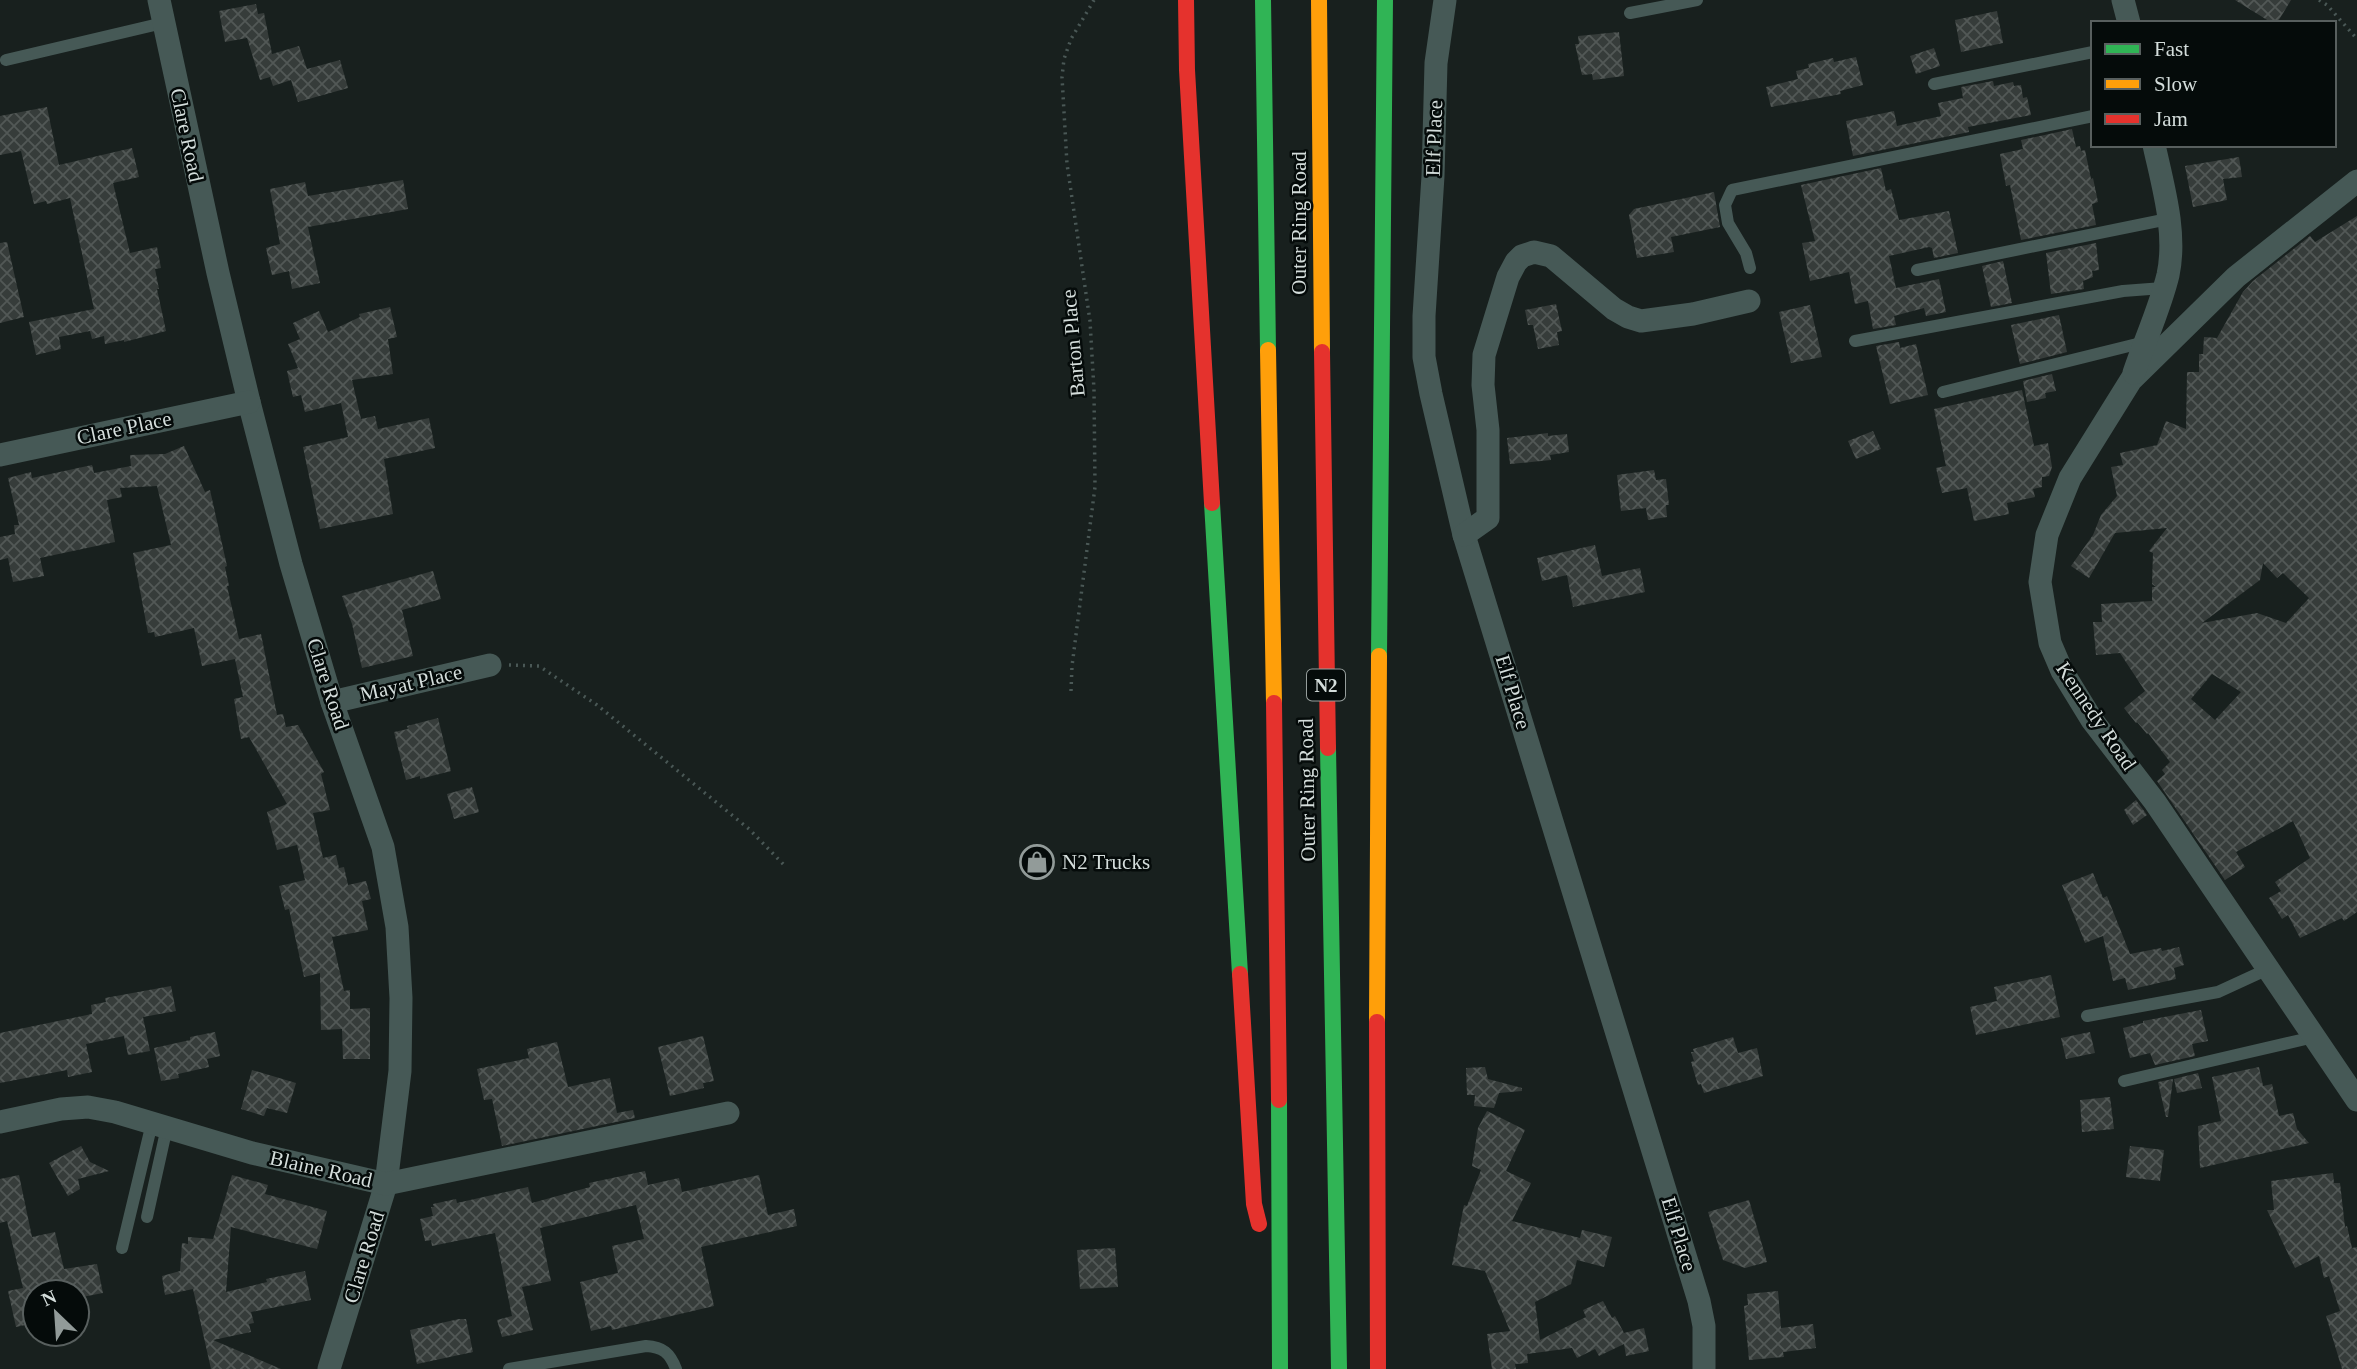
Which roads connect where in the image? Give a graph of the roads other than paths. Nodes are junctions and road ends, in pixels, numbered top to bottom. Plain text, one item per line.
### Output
1 (159, 0) edge
2 (1186, 0) edge
3 (1263, 0) edge
4 (1319, 0) edge
5 (1385, 0) edge
6 (1445, 0) edge
7 (1697, 0) edge
8 (2123, 0) edge
9 (1170, 9) dead end
10 (1630, 13) dead end
11 (2128, 21) edge
12 (163, 23) junction
13 (2091, 52) edge
14 (6, 60) dead end
15 (1187, 70) junction
16 (1934, 84) dead end
17 (2091, 116) edge
18 (2154, 147) edge
19 (2357, 181) edge
20 (2168, 219) junction
21 (1750, 268) dead end
22 (1917, 270) dead end
23 (2163, 288) junction
24 (1749, 301) dead end
25 (1855, 341) dead end
26 (2145, 342) junction
27 (2131, 380) junction
28 (1943, 392) dead end
29 (249, 402) junction
30 (0, 455) edge
31 (1464, 536) junction
32 (490, 664) road end
33 (332, 702) junction
34 (2268, 969) junction
35 (2087, 1016) dead end
36 (2314, 1037) junction
37 (2124, 1081) dead end
38 (2357, 1100) edge
39 (728, 1113) dead end
40 (0, 1122) edge
41 (159, 1125) junction
42 (386, 1184) junction
43 (146, 1217) dead end
44 (122, 1248) dead end
45 (1279, 1306) junction
46 (329, 1369) edge
47 (509, 1369) edge
48 (676, 1369) edge
49 (1280, 1369) edge
50 (1339, 1369) edge
51 (1378, 1369) edge
52 (1704, 1369) edge

1 - 12 street, Clare Road
2 - 15 highway
3 - 45 highway, Outer Ring Road
4 - 50 highway, Outer Ring Road / N2
5 - 51 highway
6 - 31 street, Elf Place
7 - 10 lane
8 - 11 street
9 - 15 highway
12 - 14 lane
12 - 29 street, Clare Road
13 - 16 lane
15 - 45 highway
17 - 21 lane
18 - 20 street
19 - 27 street, Kennedy Road
20 - 22 lane
20 - 23 street
23 - 25 lane
23 - 26 street
24 - 31 street
26 - 27 street
26 - 28 lane
27 - 34 street, Kennedy Road
29 - 30 street, Clare Place
29 - 33 street, Clare Road
31 - 52 street, Elf Place
32 - 33 street, Mayat Place
33 - 42 street, Clare Road
34 - 35 lane
34 - 36 street, Kennedy Road
36 - 37 lane
36 - 38 street, Kennedy Road
39 - 42 street, Blaine Road
40 - 41 street, Blaine Road
41 - 42 street, Blaine Road
41 - 43 lane
41 - 44 lane
42 - 46 street, Clare Road
45 - 49 highway, Outer Ring Road
47 - 48 lane

